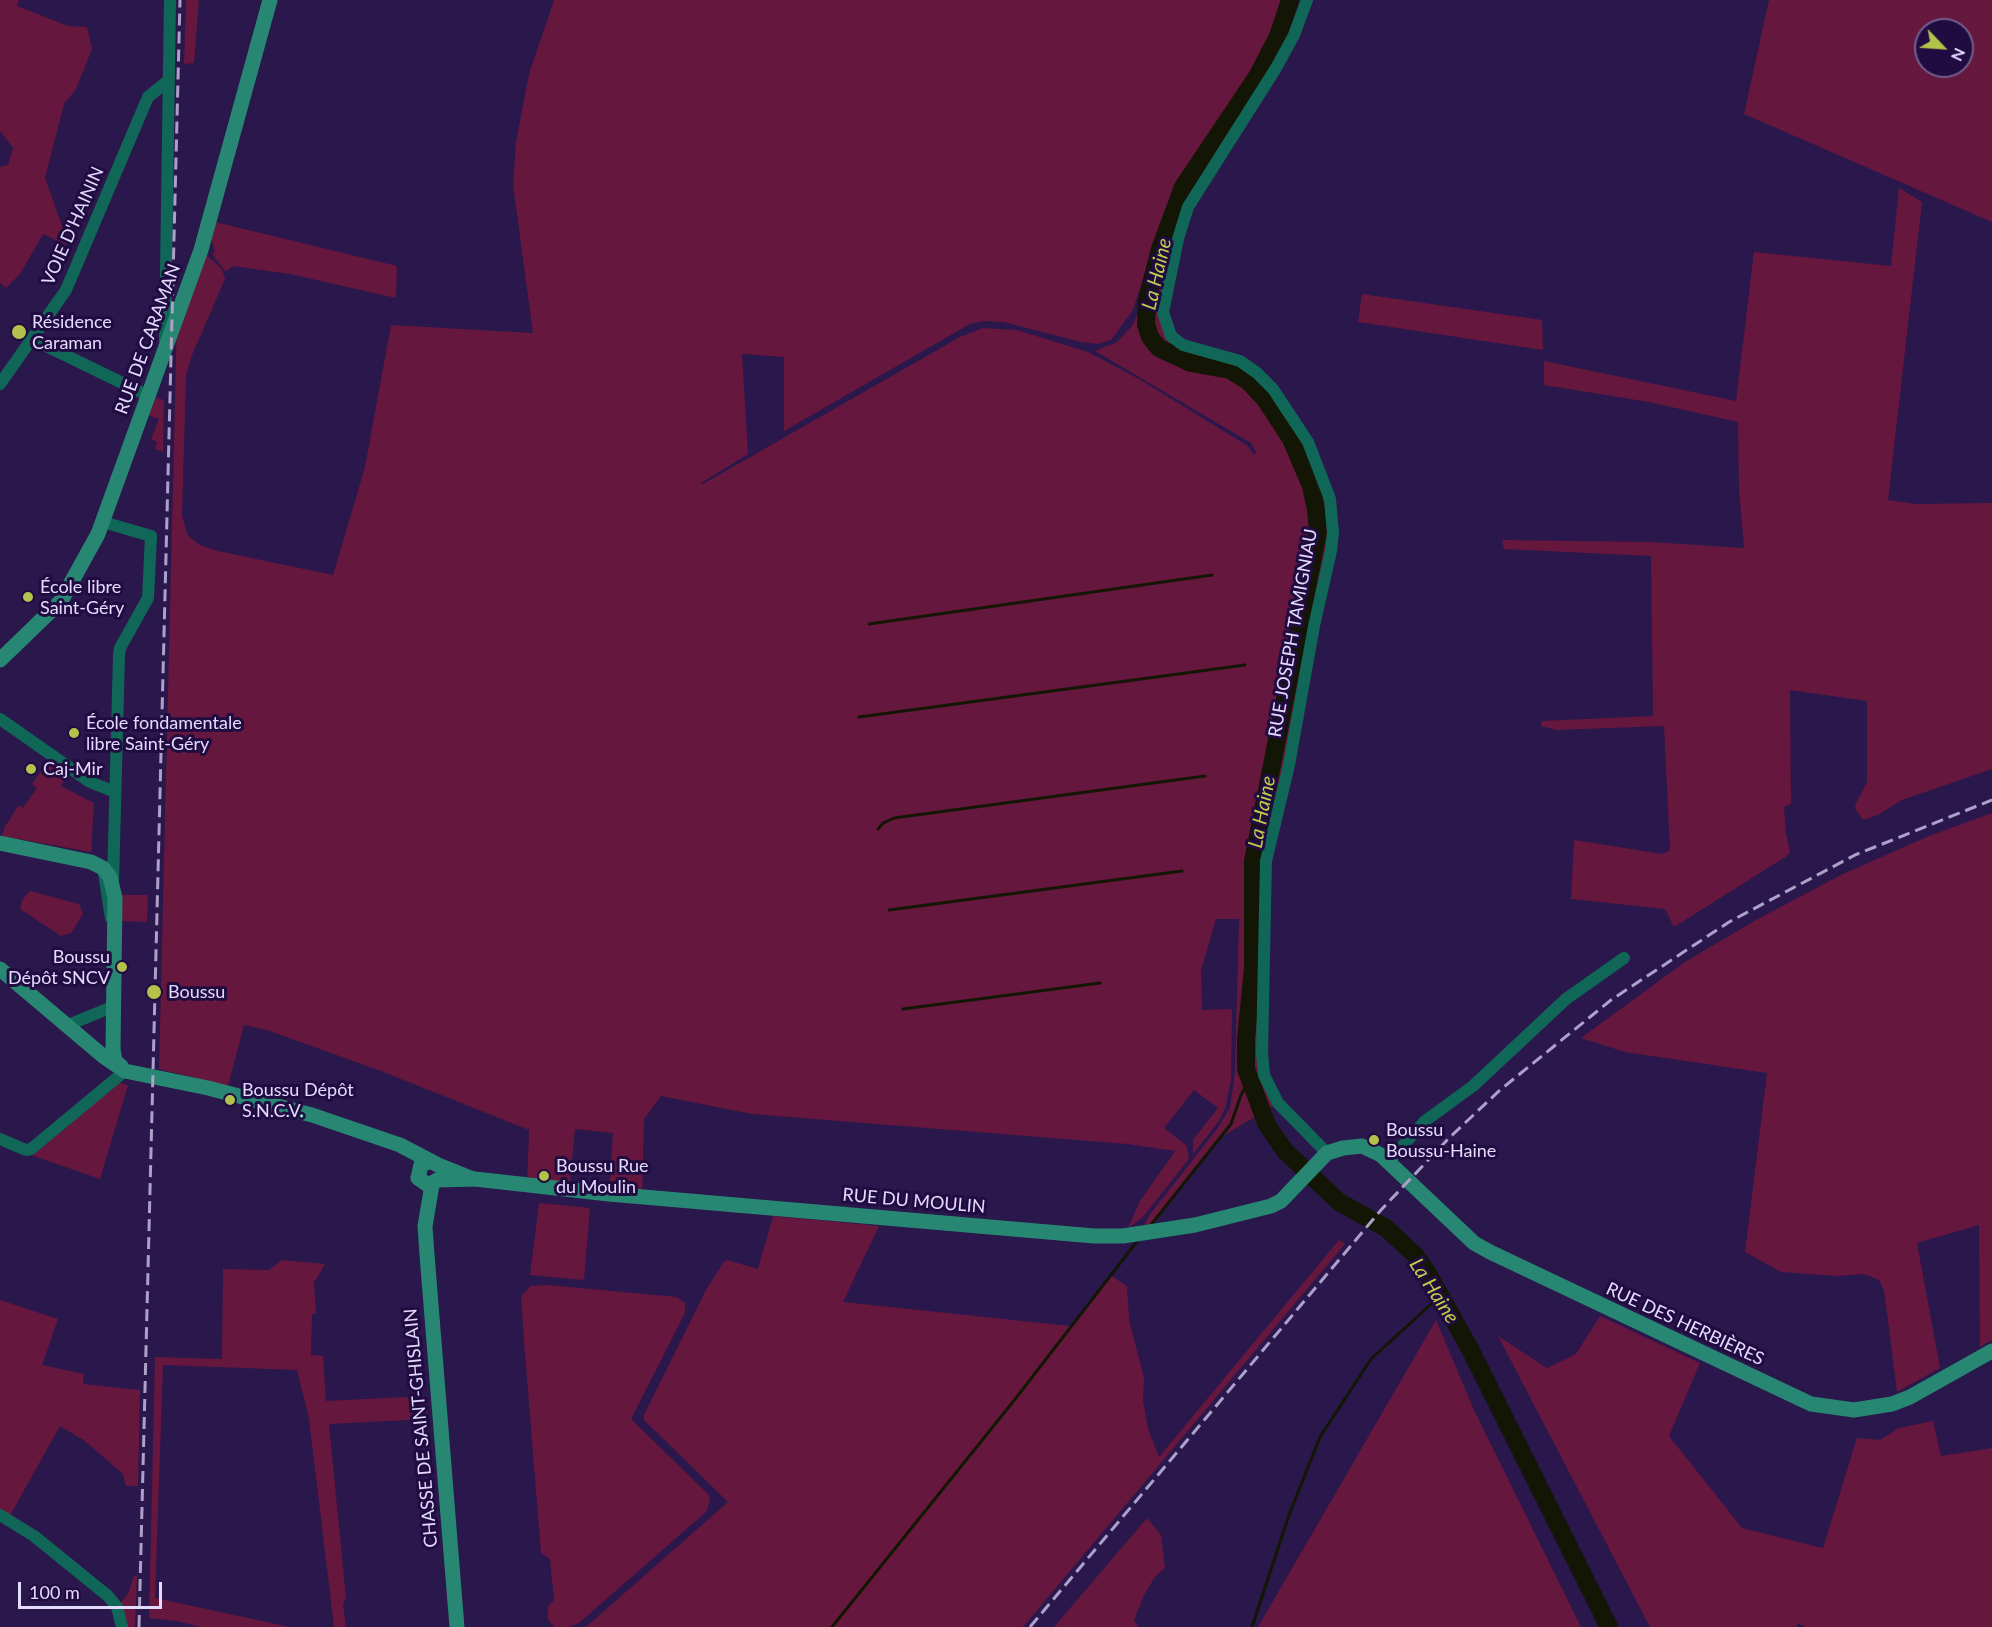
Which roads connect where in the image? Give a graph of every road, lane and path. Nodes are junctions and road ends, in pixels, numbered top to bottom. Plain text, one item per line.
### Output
1 (170, 0) edge
2 (270, 0) edge
3 (1307, 0) edge
4 (169, 80) junction
5 (32, 339) junction
6 (165, 349) junction
7 (0, 384) edge
8 (147, 394) junction
9 (103, 522) junction
10 (0, 660) edge
11 (0, 719) edge
12 (115, 792) junction
13 (0, 843) edge
14 (112, 843) junction
15 (99, 863) junction
16 (113, 883) junction
17 (114, 927) junction
18 (1624, 958) dead end
19 (0, 969) edge
20 (112, 1007) junction
21 (66, 1026) junction
22 (125, 1071) junction
23 (0, 1139) edge
24 (1322, 1158) junction
25 (1388, 1162) junction
26 (430, 1174) junction
27 (1992, 1350) edge
28 (0, 1515) edge
29 (122, 1627) edge
30 (457, 1627) edge

1 - 4 street
2 - 6 street, RUE DE CARAMAN
3 - 24 street, RUE JOSEPH TAMIGNIAU
4 - 5 street, VOIE D'HAININ
4 - 6 street
5 - 7 street, VOIE D'HAININ
5 - 8 street
6 - 8 street, RUE DE CARAMAN
8 - 9 street, RUE DE CARAMAN
9 - 10 street, RUE DE CARAMAN
9 - 12 street
11 - 12 street
12 - 14 street
13 - 15 street
14 - 15 street
14 - 16 street
15 - 16 street
15 - 17 street
16 - 17 street
17 - 20 street
18 - 25 street
19 - 21 street, RUE DU MOULIN
20 - 21 street
20 - 22 street
21 - 22 street, RUE DU MOULIN
22 - 23 street
22 - 26 street, RUE DU MOULIN
24 - 25 street
24 - 26 street, RUE DU MOULIN
25 - 27 street, RUE DES HERBIÈRES
26 - 30 street, CHASSE DE SAINT-GHISLAIN
28 - 29 street

